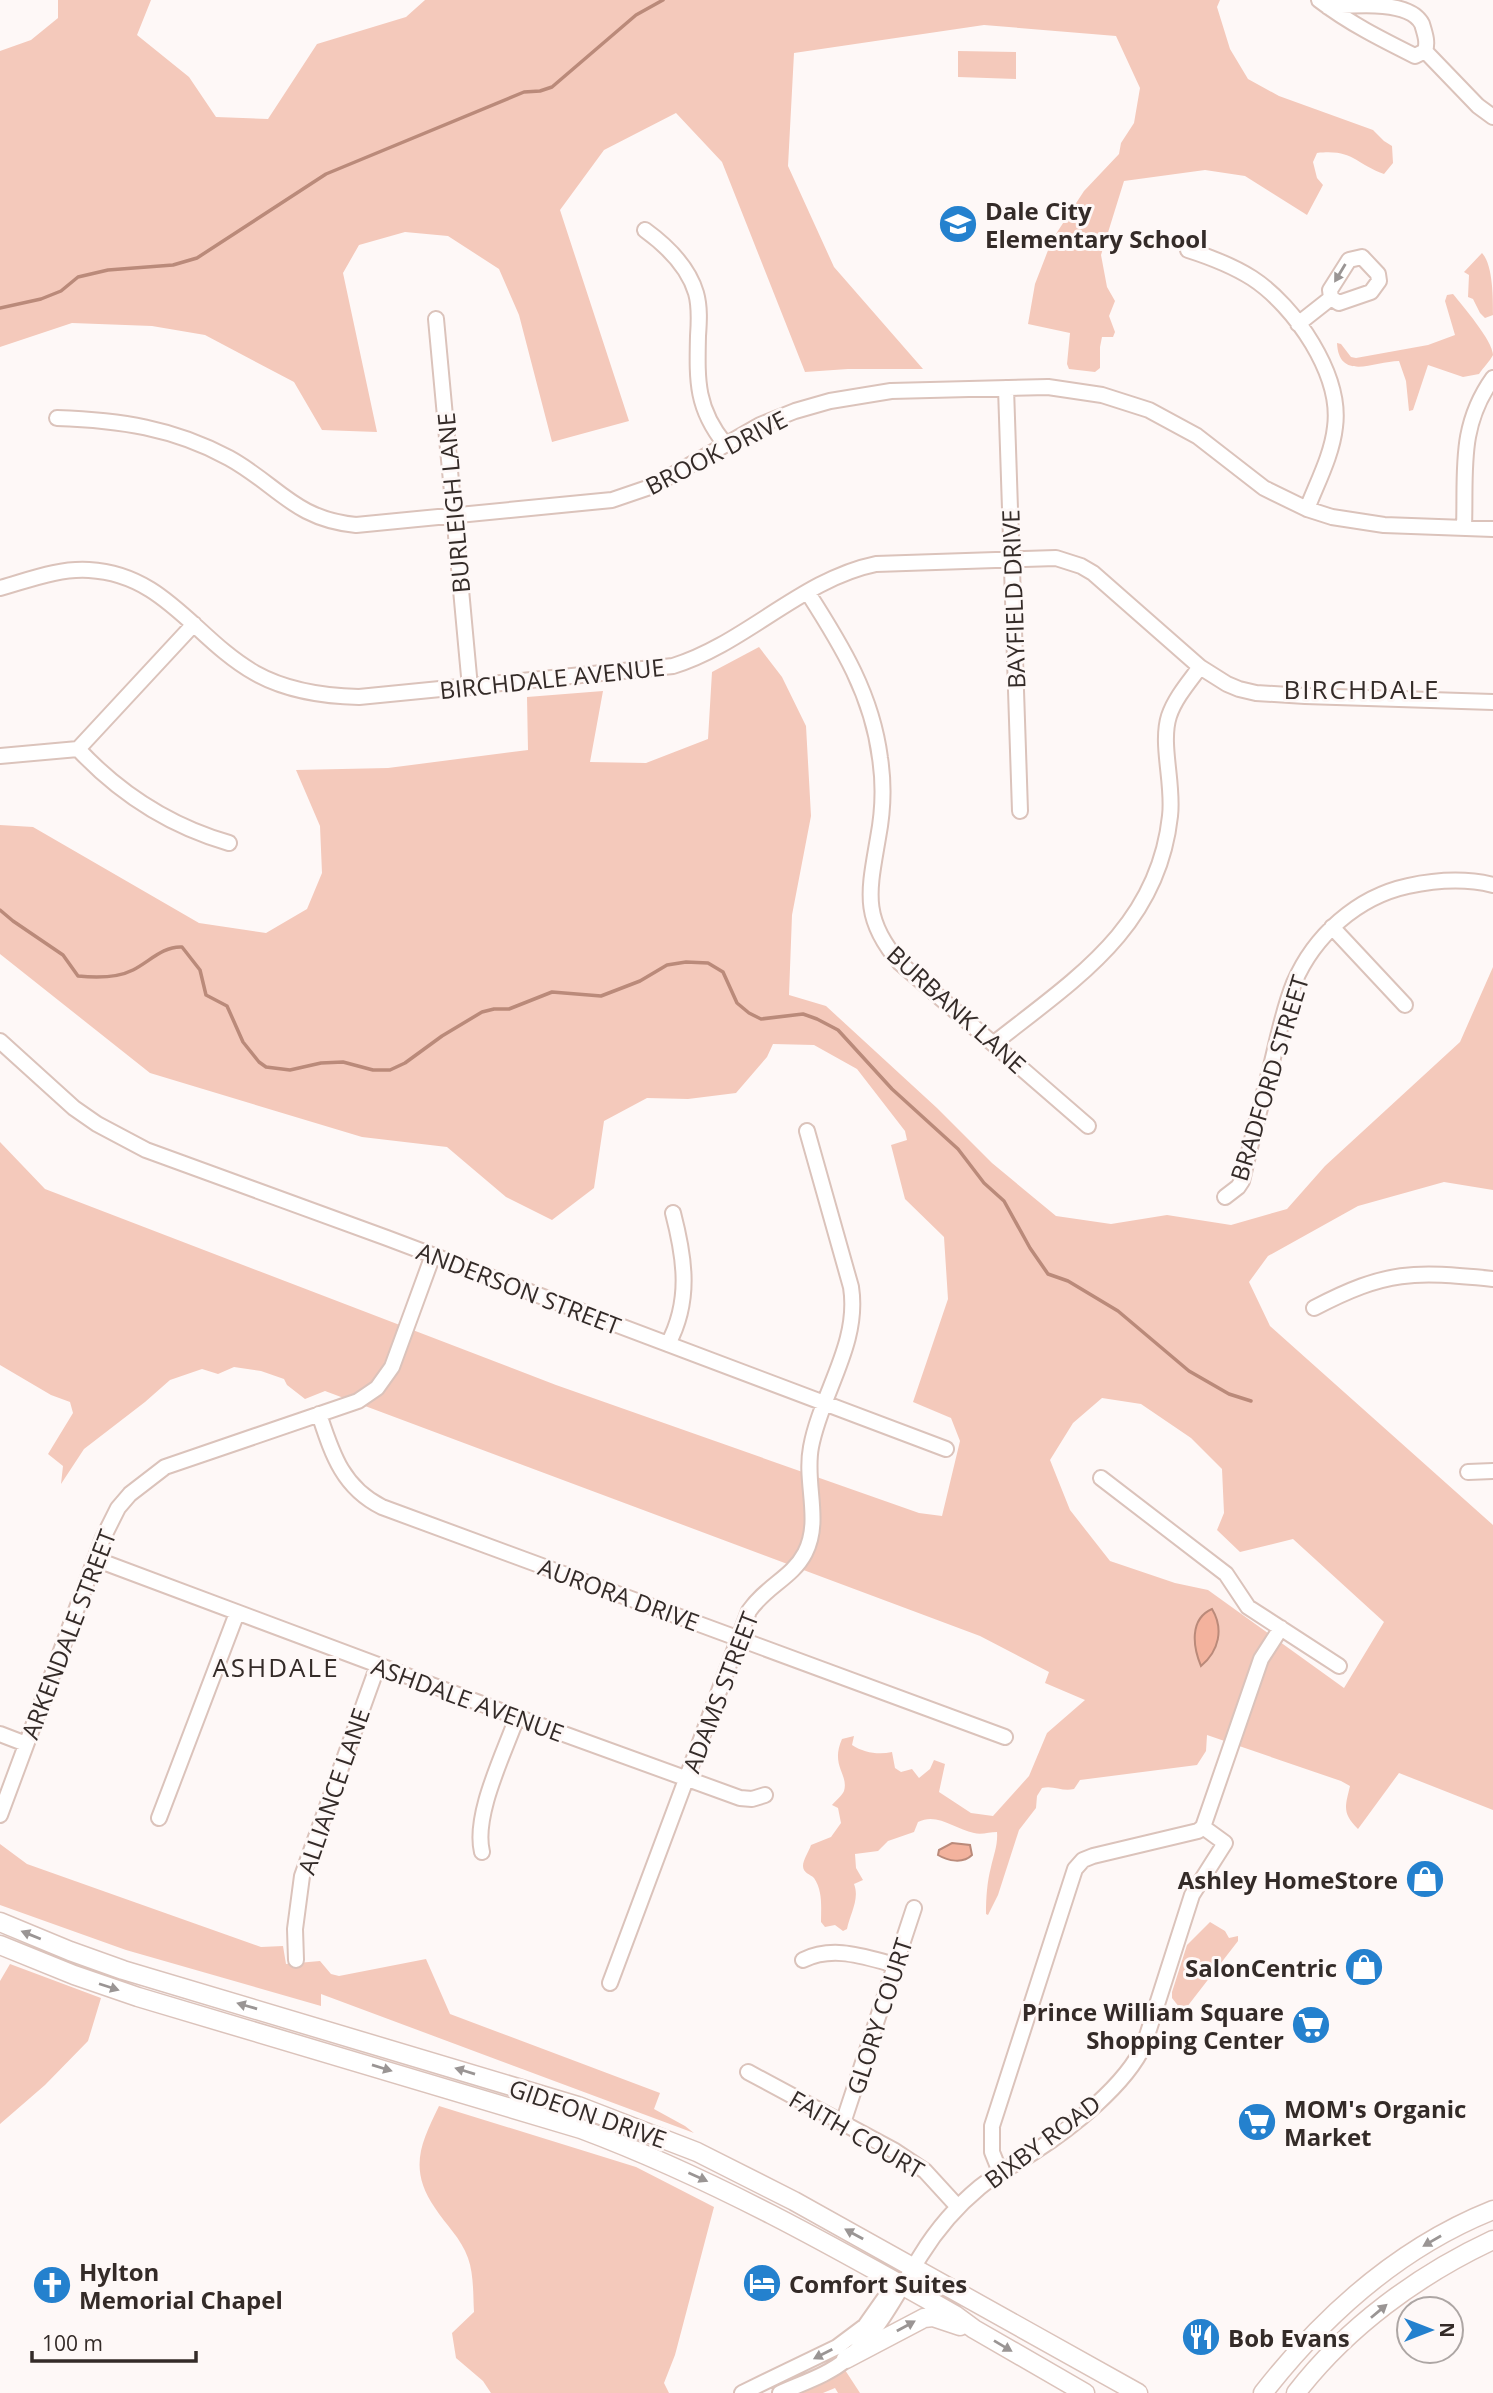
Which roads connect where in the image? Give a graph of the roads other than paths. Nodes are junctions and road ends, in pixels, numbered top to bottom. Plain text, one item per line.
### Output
1 (1323, 3) edge
2 (1425, 51) junction
3 (1493, 117) edge
4 (645, 230) dead end
5 (1188, 250) dead end
6 (1331, 298) dead end
7 (436, 319) dead end
8 (1298, 324) junction
9 (1493, 378) edge
10 (1006, 388) junction
11 (57, 418) dead end
12 (725, 444) junction
13 (1307, 509) junction
14 (454, 516) junction
15 (1464, 528) junction
16 (1493, 529) edge
17 (1012, 558) junction
18 (0, 588) edge
19 (808, 593) junction
20 (194, 624) junction
21 (1200, 667) junction
22 (470, 687) junction
23 (1493, 702) edge
24 (78, 749) junction
25 (0, 756) edge
26 (1020, 811) dead end
27 (229, 843) dead end
28 (1493, 885) edge
29 (1332, 927) junction
30 (1405, 1005) dead end
31 (0, 1041) edge
32 (993, 1044) junction
33 (1088, 1126) dead end
34 (807, 1131) dead end
35 (1225, 1197) dead end
36 (673, 1213) dead end
37 (433, 1255) junction
38 (1493, 1279) edge
39 (1314, 1308) dead end
40 (668, 1344) junction
41 (824, 1403) junction
42 (318, 1414) junction
43 (946, 1449) dead end
44 (1493, 1471) edge
45 (1468, 1472) dead end
46 (1101, 1478) dead end
47 (94, 1559) junction
48 (237, 1612) junction
49 (1282, 1628) junction
50 (738, 1639) junction
51 (378, 1665) junction
52 (1339, 1666) dead end
53 (517, 1717) junction
54 (0, 1734) edge
55 (1005, 1737) dead end
56 (26, 1744) junction
57 (686, 1779) junction
58 (765, 1795) dead end
59 (0, 1815) edge
60 (159, 1818) dead end
61 (1203, 1827) junction
62 (482, 1852) dead end
63 (914, 1908) dead end
64 (0, 1922) edge
65 (0, 1945) edge
66 (296, 1960) dead end
67 (803, 1960) dead end
68 (896, 1965) junction
69 (610, 1983) dead end
70 (431, 2061) junction
71 (748, 2072) dead end
72 (426, 2081) junction
73 (844, 2123) junction
74 (1000, 2172) junction
75 (958, 2207) junction
76 (1493, 2210) edge
77 (1493, 2240) edge
78 (914, 2267) junction
79 (903, 2285) junction
80 (974, 2329) junction
81 (846, 2360) junction
82 (1262, 2391) edge
83 (1300, 2391) edge
84 (742, 2393) edge
85 (780, 2393) edge
86 (1085, 2393) edge
87 (1138, 2393) edge

1 - 2 street
1 - 2 street
2 - 3 street
4 - 12 street
5 - 8 street
6 - 8 street
7 - 14 street, BURLEIGH LANE
8 - 13 street
9 - 15 street
10 - 12 street, BROOK DRIVE
10 - 13 street, BROOK DRIVE
10 - 17 street, BAYFIELD DRIVE
11 - 14 street, BROOK DRIVE
12 - 14 street, BROOK DRIVE
13 - 15 street, BROOK DRIVE
14 - 22 street, BURLEIGH LANE
15 - 16 street, BROOK DRIVE
17 - 19 street, BIRCHDALE AVENUE
17 - 21 street, BIRCHDALE AVENUE
17 - 26 street, BAYFIELD DRIVE
18 - 20 street, BIRCHDALE AVENUE
19 - 22 street, BIRCHDALE AVENUE
19 - 32 street, BURBANK LANE
20 - 22 street, BIRCHDALE AVENUE
20 - 24 street
21 - 23 street, BIRCHDALE AVENUE
21 - 32 street
24 - 25 street
24 - 27 street
28 - 29 street, BRADFORD STREET
29 - 30 street
29 - 35 street, BRADFORD STREET
31 - 37 street, ANDERSON STREET
32 - 33 street, BURBANK LANE
34 - 41 street, ADAMS STREET
36 - 40 street
37 - 40 street, ANDERSON STREET
37 - 42 street, ARKENDALE STREET
38 - 39 street
40 - 41 street, ANDERSON STREET
41 - 43 street, ANDERSON STREET
41 - 50 street, ADAMS STREET
42 - 47 street, ARKENDALE STREET
42 - 50 street, AURORA DRIVE
44 - 45 street
46 - 49 street
47 - 48 street, ASHDALE AVENUE
47 - 56 street, ARKENDALE STREET
48 - 51 street, ASHDALE AVENUE
48 - 60 street
49 - 52 street
49 - 61 street
50 - 55 street, AURORA DRIVE
50 - 57 street, ADAMS STREET
51 - 53 street, ASHDALE AVENUE
51 - 66 street, ALLIANCE LANE
53 - 57 street, ASHDALE AVENUE
53 - 62 street
54 - 56 street
56 - 59 street, ARKENDALE STREET
57 - 58 street, ASHDALE AVENUE
57 - 69 street, ADAMS STREET
61 - 74 street, BIXBY ROAD
61 - 74 street
63 - 68 street, GLORY COURT
70 -> 64 main road, GIDEON DRIVE
65 -> 72 main road, GIDEON DRIVE
67 - 68 street
68 - 73 street, GLORY COURT
70 - 72 main road
78 -> 70 main road, GIDEON DRIVE
71 - 73 street, FAITH COURT
72 -> 79 main road, GIDEON DRIVE
73 - 75 street, FAITH COURT
74 - 75 street, BIXBY ROAD
75 - 78 street, BIXBY ROAD
76 -> 82 main road
83 -> 77 main road
78 - 79 street, BIXBY ROAD
78 - 87 main road, GIDEON DRIVE
79 - 80 main road, GIDEON DRIVE
79 - 81 street, BIXBY ROAD
79 -> 84 street
81 -> 80 main road
80 -> 86 main road, GIDEON DRIVE
81 - 85 street, BIXBY ROAD

